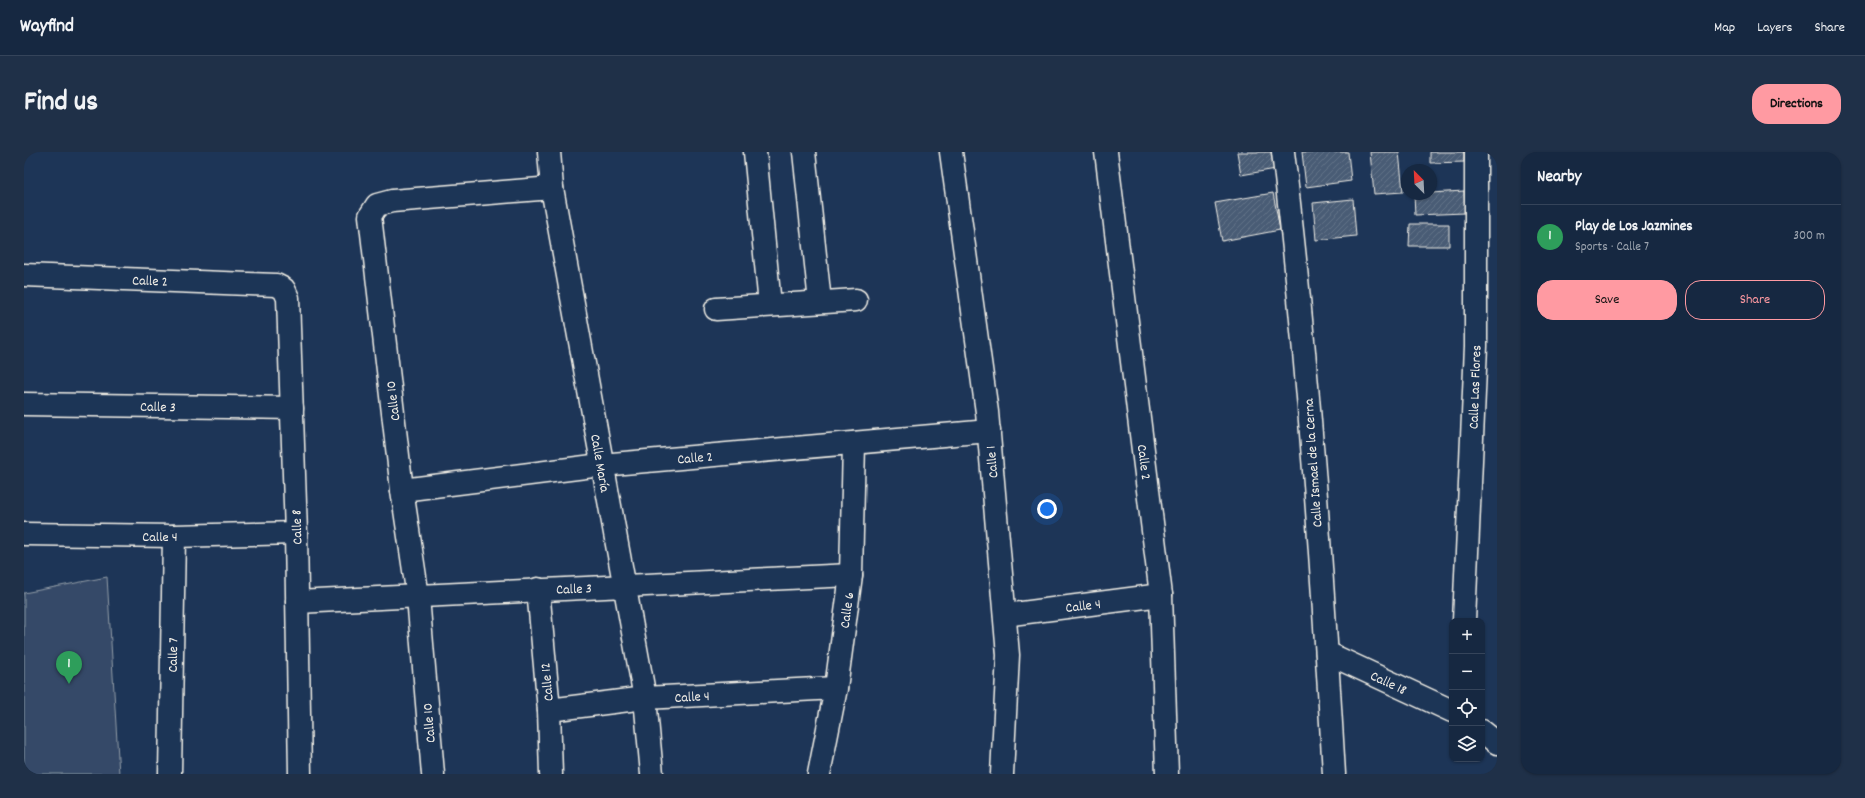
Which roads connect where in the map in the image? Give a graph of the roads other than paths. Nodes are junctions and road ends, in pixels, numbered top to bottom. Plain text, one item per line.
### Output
1 (550, 152) edge
2 (755, 152) edge
3 (804, 152) edge
4 (951, 152) edge
5 (1106, 152) edge
6 (1283, 152) edge
7 (1476, 152) edge
8 (552, 188) junction
9 (24, 275) edge
10 (276, 285) joint
11 (856, 300) dead end
12 (820, 302) junction
13 (770, 305) junction
14 (716, 308) dead end
15 (24, 404) edge
16 (292, 408) junction
17 (989, 431) junction
18 (854, 443) junction
19 (601, 465) junction
20 (402, 490) junction
21 (296, 533) junction
22 (24, 534) edge
23 (174, 536) junction
24 (851, 575) junction
25 (623, 586) junction
26 (538, 589) junction
27 (1161, 595) junction
28 (418, 597) junction
29 (297, 602) junction
30 (1005, 616) junction
31 (1464, 618) edge
32 (1326, 653) junction
33 (836, 688) junction
34 (645, 698) junction
35 (549, 710) junction
36 (1449, 710) edge
37 (1485, 733) edge
38 (1497, 743) edge
39 (170, 774) edge
40 (300, 774) edge
41 (432, 774) edge
42 (551, 774) edge
43 (652, 774) edge
44 (819, 774) edge
45 (1002, 774) edge
46 (1167, 774) edge
47 (1334, 774) edge

1 - 8 street, Calle María
2 - 13 street
3 - 12 street
4 - 17 street, Calle 1
5 - 27 street, Calle 2
6 - 32 street, Calle Ismael de la Cerna
7 - 31 street, Calle Las Flores
8 - 19 street, Calle María
8 - 20 street, Calle 10
9 - 10 street, Calle 2
10 - 16 street, Calle 8
11 - 12 street
12 - 13 street
13 - 14 street
15 - 16 street, Calle 3
16 - 21 street, Calle 8
17 - 18 street, Calle 2
17 - 30 street, Calle 1
18 - 19 street, Calle 2
18 - 24 street, Calle 6
19 - 20 street, Calle 2
19 - 25 street, Calle María
20 - 28 street, Calle 10
21 - 23 street, Calle 4
21 - 29 street, Calle 8
22 - 23 street, Calle 4
23 - 39 street, Calle 7
24 - 25 street, Calle 3
24 - 33 street, Calle 6
25 - 26 street, Calle 3
25 - 34 street, Calle María
26 - 28 street, Calle 3
26 - 35 street, Calle 12
27 - 30 street, Calle 4
27 - 46 street, Calle 2
28 - 29 street, Calle 3
28 - 41 street, Calle 10
29 - 40 street, Calle 8
30 - 45 street, Calle 1
32 - 36 street, Calle 18
32 - 47 street, Calle Ismael de la Cerna
33 - 34 street, Calle 4
33 - 44 street, Calle 6
34 - 35 street, Calle 4
34 - 43 street, Calle María
35 - 42 street, Calle 12
37 - 38 street

